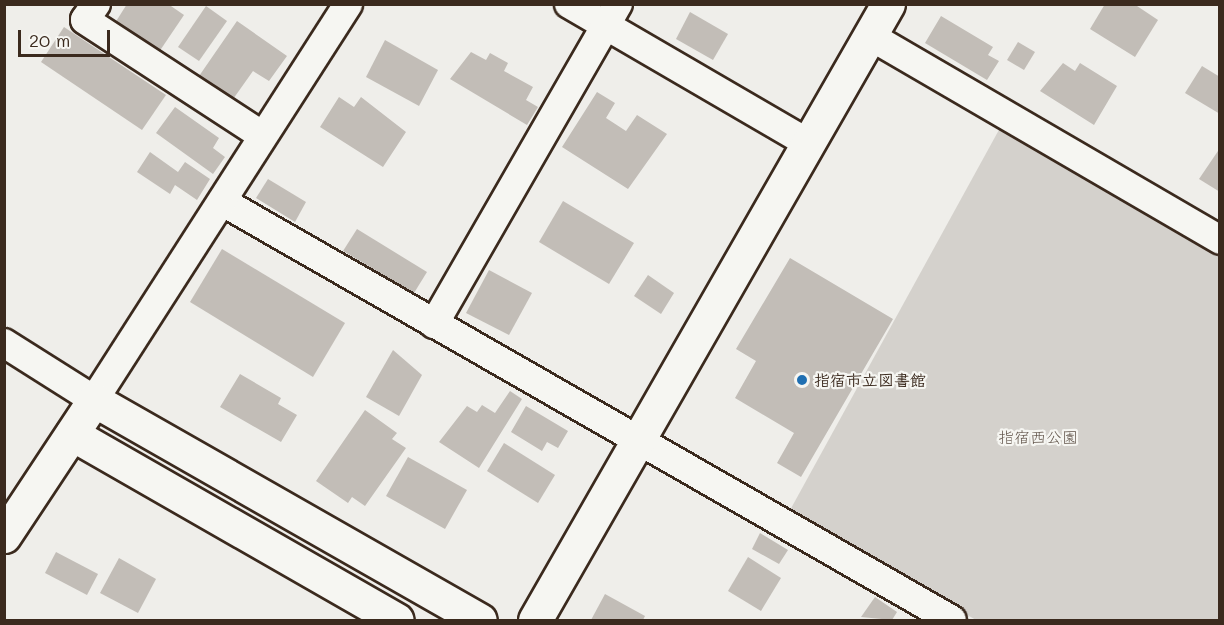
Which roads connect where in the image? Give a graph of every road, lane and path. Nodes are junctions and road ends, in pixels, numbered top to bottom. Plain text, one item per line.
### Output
1 (96, 4) edge
2 (348, 4) edge
3 (569, 4) edge
4 (888, 4) edge
5 (612, 15) edge
6 (870, 36) junction
7 (263, 136) junction
8 (808, 143) junction
9 (223, 202) junction
10 (1220, 240) edge
11 (434, 324) junction
12 (4, 343) edge
13 (94, 400) junction
14 (72, 434) junction
15 (637, 443) junction
16 (4, 536) edge
17 (397, 621) edge
18 (480, 621) edge
19 (535, 621) edge
20 (952, 621) edge

1 - 7 street
2 - 7 street
3 - 5 street
4 - 6 street
5 - 8 street
5 - 11 street
6 - 8 street
6 - 10 street
7 - 9 street
8 - 15 street
9 - 11 street
9 - 13 street
11 - 15 street
12 - 13 street
13 - 14 street
13 - 18 street
14 - 16 street
14 - 17 street
15 - 19 street
15 - 20 street

